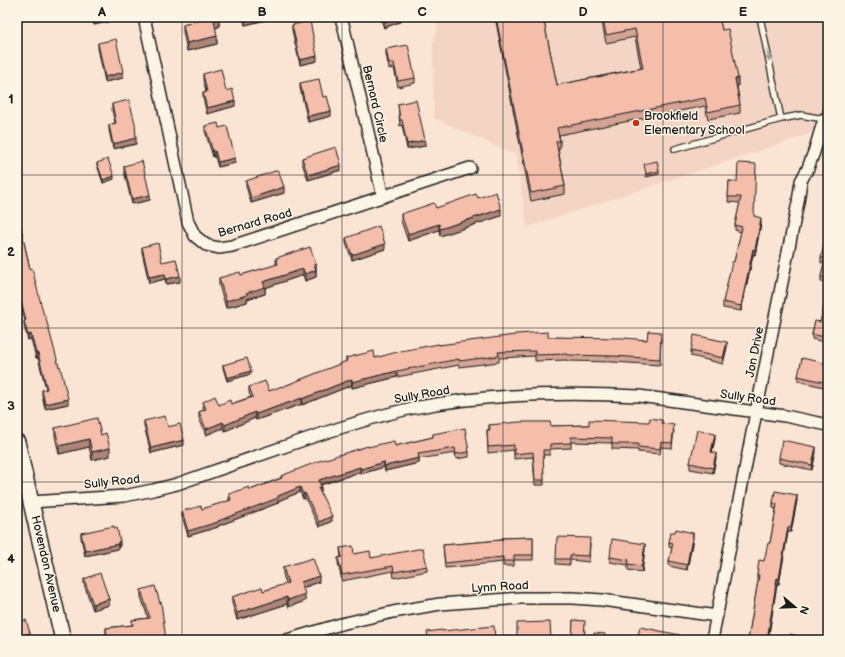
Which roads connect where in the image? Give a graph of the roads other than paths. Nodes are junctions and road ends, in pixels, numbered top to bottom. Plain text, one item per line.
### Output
1 (144, 17) edge
2 (340, 17) edge
3 (760, 17) edge
4 (828, 106) edge
5 (781, 119) junction
6 (824, 119) junction
7 (675, 149) dead end
8 (470, 168) dead end
9 (383, 197) junction
10 (756, 412) junction
11 (828, 424) edge
12 (17, 442) edge
13 (25, 493) edge
14 (717, 616) junction
15 (63, 640) edge
16 (287, 640) edge
17 (712, 640) edge

1 - 9 street, Bernard Road
2 - 9 street, Bernard Circle
3 -> 5 lane
4 - 6 lane
5 - 6 lane
5 - 7 lane
6 - 10 street, Jon Drive
8 - 9 street, Bernard Road
10 - 11 street, Sully Road
10 - 13 street, Sully Road
10 - 14 street, Jon Drive
12 - 13 street, Hovendon Avenue
13 - 15 street, Hovendon Avenue
14 - 16 street, Lynn Road
14 - 17 street, Jon Drive

